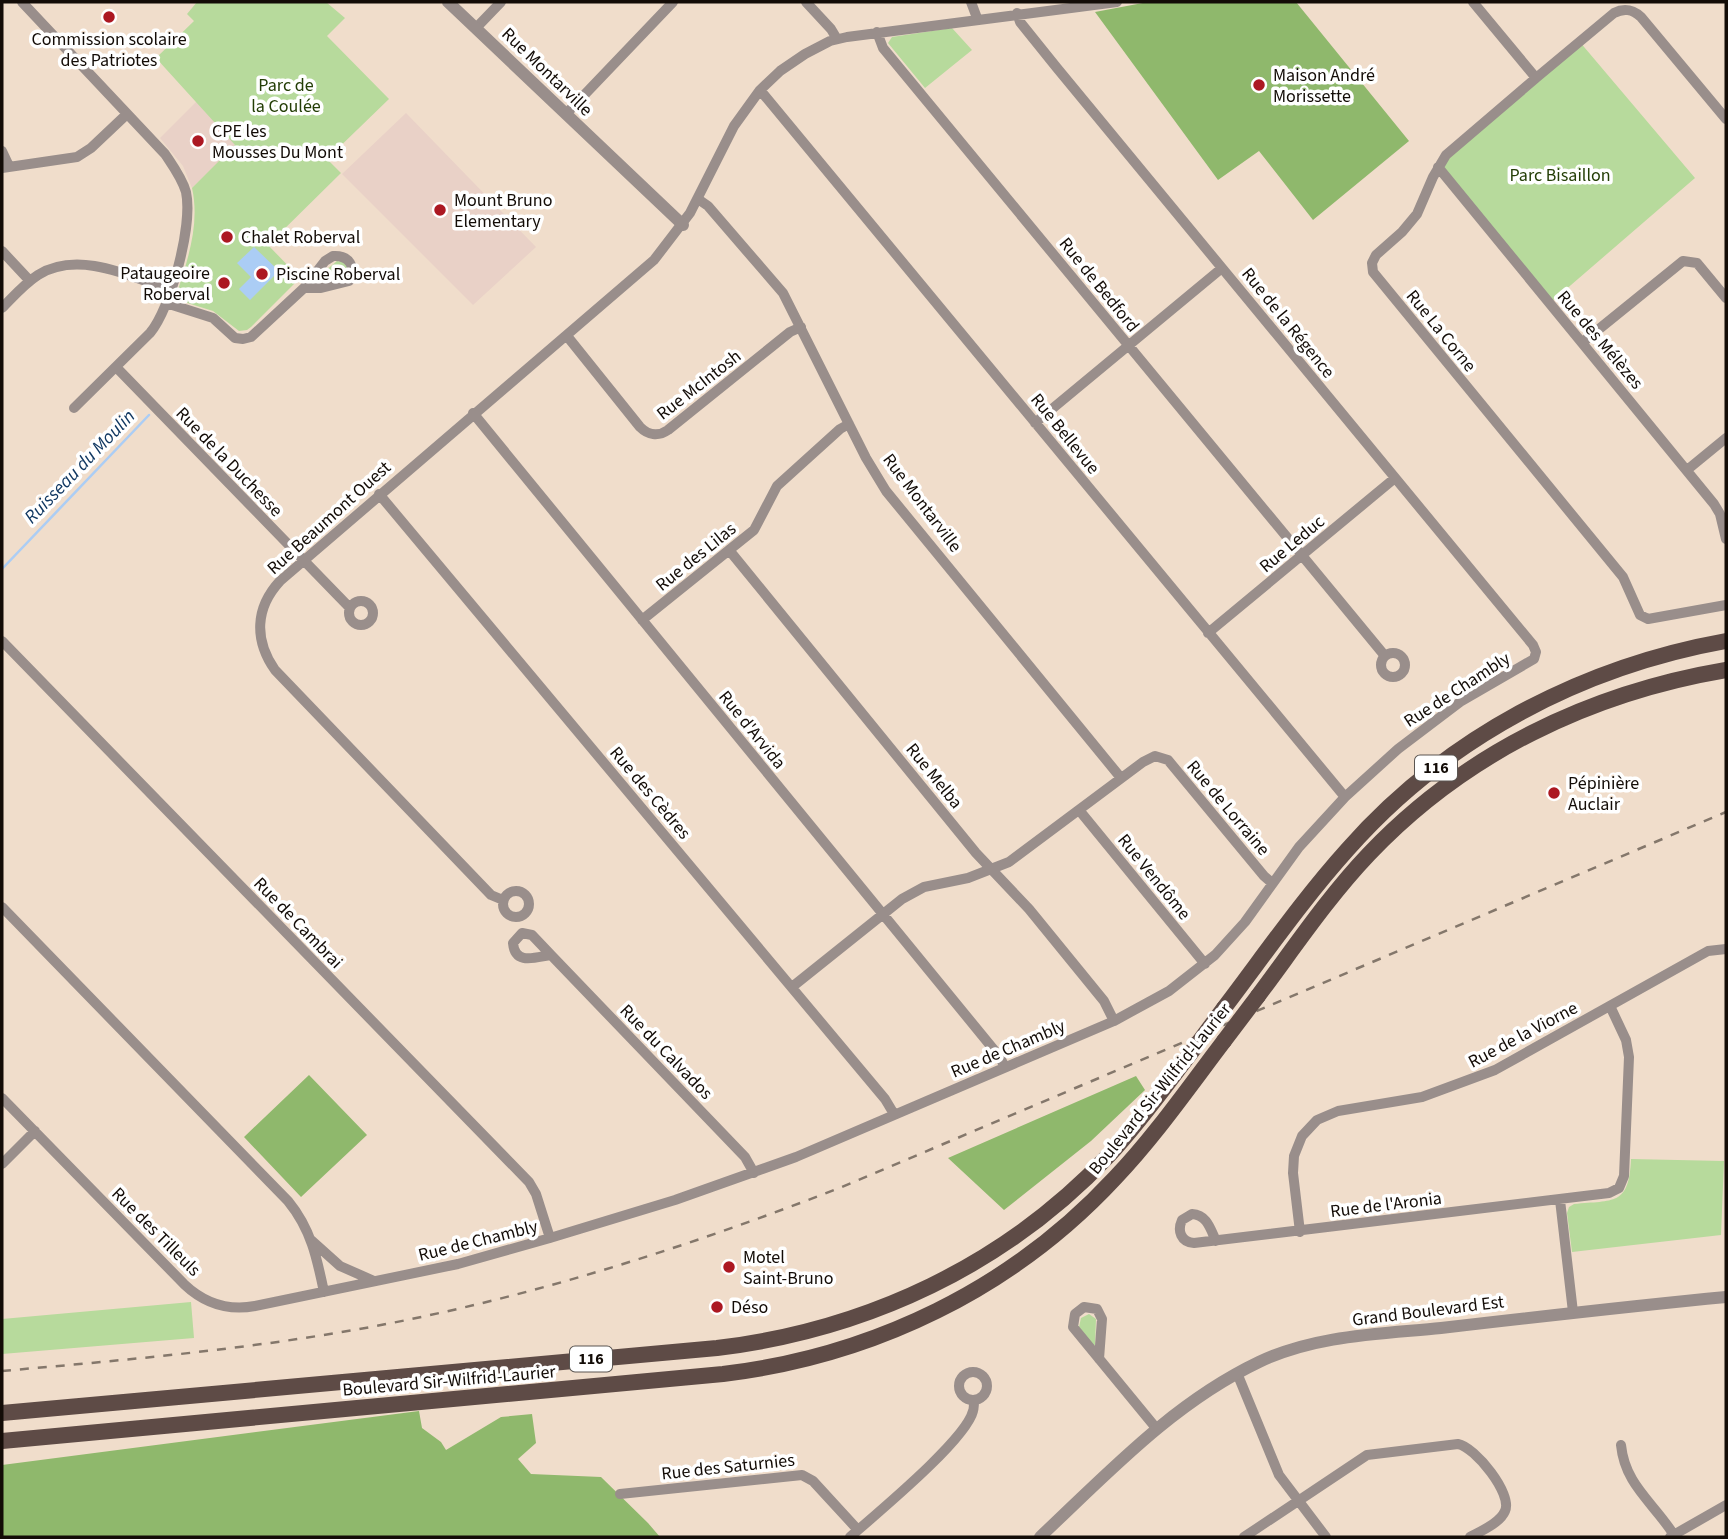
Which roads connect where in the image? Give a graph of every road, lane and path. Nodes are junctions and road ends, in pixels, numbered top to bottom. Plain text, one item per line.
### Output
1 (22, 2) edge
2 (448, 2) edge
3 (501, 2) edge
4 (673, 2) edge
5 (806, 2) edge
6 (971, 2) edge
7 (1115, 2) edge
8 (1473, 2) edge
9 (1017, 13) junction
10 (977, 18) junction
11 (476, 28) junction
12 (877, 32) junction
13 (836, 39) junction
14 (1536, 78) junction
15 (760, 90) junction
16 (127, 114) junction
17 (566, 114) junction
18 (1726, 120) edge
19 (2, 151) edge
20 (5, 167) edge
21 (1438, 167) junction
22 (698, 199) junction
23 (682, 225) junction
24 (2, 251) edge
25 (1222, 268) junction
26 (30, 281) junction
27 (304, 288) junction
28 (170, 290) junction
29 (1726, 298) edge
30 (166, 303) junction
31 (2, 308) edge
32 (801, 327) junction
33 (567, 336) junction
34 (1583, 342) junction
35 (1129, 346) junction
36 (116, 367) junction
37 (74, 408) dead end
38 (473, 413) junction
39 (1035, 423) junction
40 (849, 424) junction
41 (1726, 438) edge
42 (1687, 470) junction
43 (1395, 478) junction
44 (379, 494) junction
45 (1726, 540) edge
46 (729, 550) junction
47 (1302, 556) junction
48 (304, 561) junction
49 (1726, 605) edge
50 (350, 608) dead end
51 (642, 620) junction
52 (1208, 633) junction
53 (2, 641) edge
54 (1726, 641) edge
55 (1536, 652) joint
56 (1385, 656) dead end
57 (1726, 670) edge
58 (1121, 778) junction
59 (1345, 797) junction
60 (1079, 810) junction
61 (992, 869) junction
62 (1272, 883) junction
63 (503, 900) dead end
64 (2, 907) edge
65 (882, 914) junction
66 (1726, 948) edge
67 (551, 955) dead end
68 (1205, 964) junction
69 (793, 987) junction
70 (1610, 1006) junction
71 (1114, 1021) junction
72 (1005, 1067) junction
73 (2, 1098) edge
74 (894, 1114) junction
75 (35, 1131) junction
76 (2, 1164) edge
77 (754, 1173) junction
78 (1560, 1200) junction
79 (1300, 1232) junction
80 (550, 1238) junction
81 (311, 1240) junction
82 (1216, 1241) dead end
83 (374, 1282) junction
84 (324, 1292) junction
85 (1726, 1297) edge
86 (1573, 1312) junction
87 (1099, 1359) junction
88 (1237, 1373) junction
89 (974, 1400) dead end
90 (2, 1413) edge
91 (1156, 1428) junction
92 (2, 1441) edge
93 (1621, 1445) dead end
94 (620, 1494) dead end
95 (1298, 1502) junction
96 (1726, 1505) edge
97 (854, 1534) edge
98 (1672, 1536) edge
99 (1040, 1537) edge
100 (1244, 1537) edge
101 (1326, 1537) edge
102 (1470, 1537) edge

1 - 16 street
2 - 11 street, Rue Montarville
3 - 11 street
4 - 17 street
5 - 13 street
6 - 10 street
7 - 9 street, Rue Beaumont Ouest
8 - 14 street
9 - 10 street, Rue Beaumont Ouest
9 - 25 street, Rue de la Régence
10 - 12 street, Rue Beaumont Ouest
11 - 17 street, Rue Montarville
12 - 13 street, Rue Beaumont Ouest
12 - 35 street, Rue de Bedford
13 - 15 street, Rue Beaumont Ouest
14 - 18 street, Rue La Corne
14 - 21 street, Rue La Corne
15 - 22 street, Rue Beaumont Ouest
15 - 39 street, Rue Bellevue
16 - 20 street
16 - 28 street
17 - 23 street, Rue Montarville
19 - 20 street
21 - 34 street, Rue des Mélèzes
21 - 49 street, Rue La Corne
22 - 23 street, Rue Beaumont Ouest
22 - 32 street, Rue Montarville
23 - 33 street, Rue Beaumont Ouest
24 - 26 street
25 - 35 street
25 - 43 street, Rue de la Régence
26 - 28 street
26 - 31 street
27 - 27 street
27 - 30 street
28 - 30 street
29 - 34 street
30 - 36 street
32 - 33 street, Rue McIntosh
32 - 40 street, Rue Montarville
33 - 38 street, Rue Beaumont Ouest
34 - 42 street, Rue des Mélèzes
35 - 39 street
35 - 47 street, Rue de Bedford
36 - 37 street
36 - 48 street, Rue de la Duchesse
38 - 44 street, Rue Beaumont Ouest
38 - 51 street, Rue d'Arvida
39 - 52 street, Rue Bellevue
40 - 46 street, Rue des Lilas
40 - 58 street, Rue Montarville
41 - 42 street
42 - 45 street, Rue des Mélèzes
43 - 47 street, Rue Leduc
43 - 55 street, Rue de la Régence
44 - 48 street, Rue Beaumont Ouest
44 - 69 street, Rue des Cèdres
46 - 51 street, Rue des Lilas
46 - 61 street, Rue Melba
47 - 52 street, Rue Leduc
47 - 56 street, Rue de Bedford
48 - 50 street, Rue de la Duchesse
48 - 63 street, Rue Beaumont Ouest
51 - 65 street, Rue d'Arvida
52 - 59 street, Rue Bellevue
53 - 80 street, Rue de Cambrai
54 - 90 main road, Boulevard Sir-Wilfrid-Laurier / 116, bridge
55 - 59 street, Rue de Chambly
57 - 92 main road, Boulevard Sir-Wilfrid-Laurier / 116, bridge
58 - 60 street, Rue de Lorraine
58 - 62 street, Rue de Lorraine
59 - 62 street, Rue de Chambly
60 - 61 street, Rue de Lorraine
60 - 68 street, Rue Vendôme
61 - 65 street, Rue de Lorraine
61 - 71 street, Rue Melba
62 - 68 street, Rue de Chambly
64 - 81 street
65 - 69 street, Rue de Lorraine
65 - 72 street, Rue d'Arvida
66 - 70 street, Rue de la Viorne
67 - 77 street, Rue du Calvados
68 - 71 street, Rue de Chambly
69 - 74 street, Rue des Cèdres
70 - 78 street, Rue de l'Aronia
70 - 79 street, Rue de la Viorne
71 - 72 street, Rue de Chambly
72 - 74 street, Rue de Chambly
73 - 75 street, Rue des Tilleuls
74 - 77 street, Rue de Chambly
75 - 76 street
75 - 84 street, Rue des Tilleuls
77 - 80 street, Rue de Chambly
78 - 79 street, Rue de l'Aronia
78 - 86 street
79 - 82 street, Rue de l'Aronia
80 - 83 street, Rue de Chambly
81 - 83 street
81 - 84 street
83 - 84 street, Rue de Chambly
85 - 86 street, Grand Boulevard Est
86 - 88 street, Grand Boulevard Est
87 - 87 street
87 - 91 street
88 - 91 street, Grand Boulevard Est
88 - 95 street
89 - 97 street
91 - 99 street, Grand Boulevard Est
93 - 98 street
94 - 97 street, Rue des Saturnies
95 - 100 street
95 - 101 street
95 - 102 street
96 - 98 street

